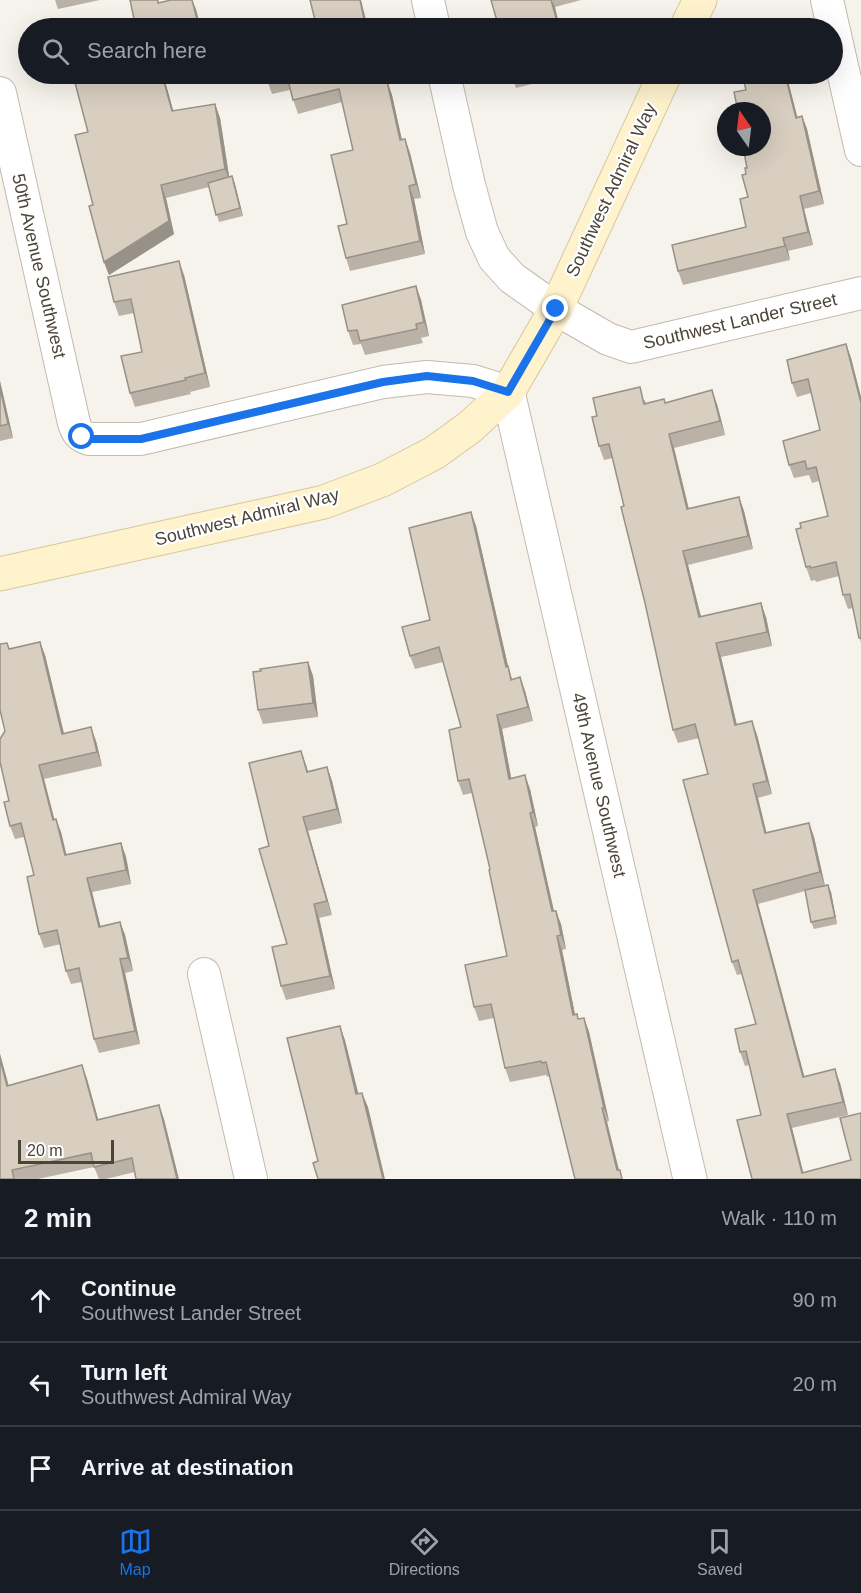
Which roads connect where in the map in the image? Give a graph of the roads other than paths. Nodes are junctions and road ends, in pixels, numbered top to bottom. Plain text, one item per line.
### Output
1 (428, 0) edge
2 (700, 0) edge
3 (827, 0) edge
4 (432, 18) edge
5 (691, 18) edge
6 (831, 18) edge
7 (843, 71) edge
8 (446, 84) edge
9 (660, 84) edge
10 (0, 93) edge
11 (861, 150) edge
12 (861, 292) edge
13 (556, 309) junction
14 (508, 392) junction
15 (0, 574) edge
16 (204, 974) dead end
17 (251, 1179) edge
18 (690, 1179) edge

1 - 4 street
2 - 5 main road
3 - 6 street
7 - 11 street
8 - 13 street
9 - 13 main road, Southwest Admiral Way
10 - 14 street, 50th Avenue Southwest
12 - 13 street, Southwest Lander Street
13 - 14 main road, Southwest Admiral Way
14 - 15 main road, Southwest Admiral Way
14 - 18 street, 49th Avenue Southwest
16 - 17 street

